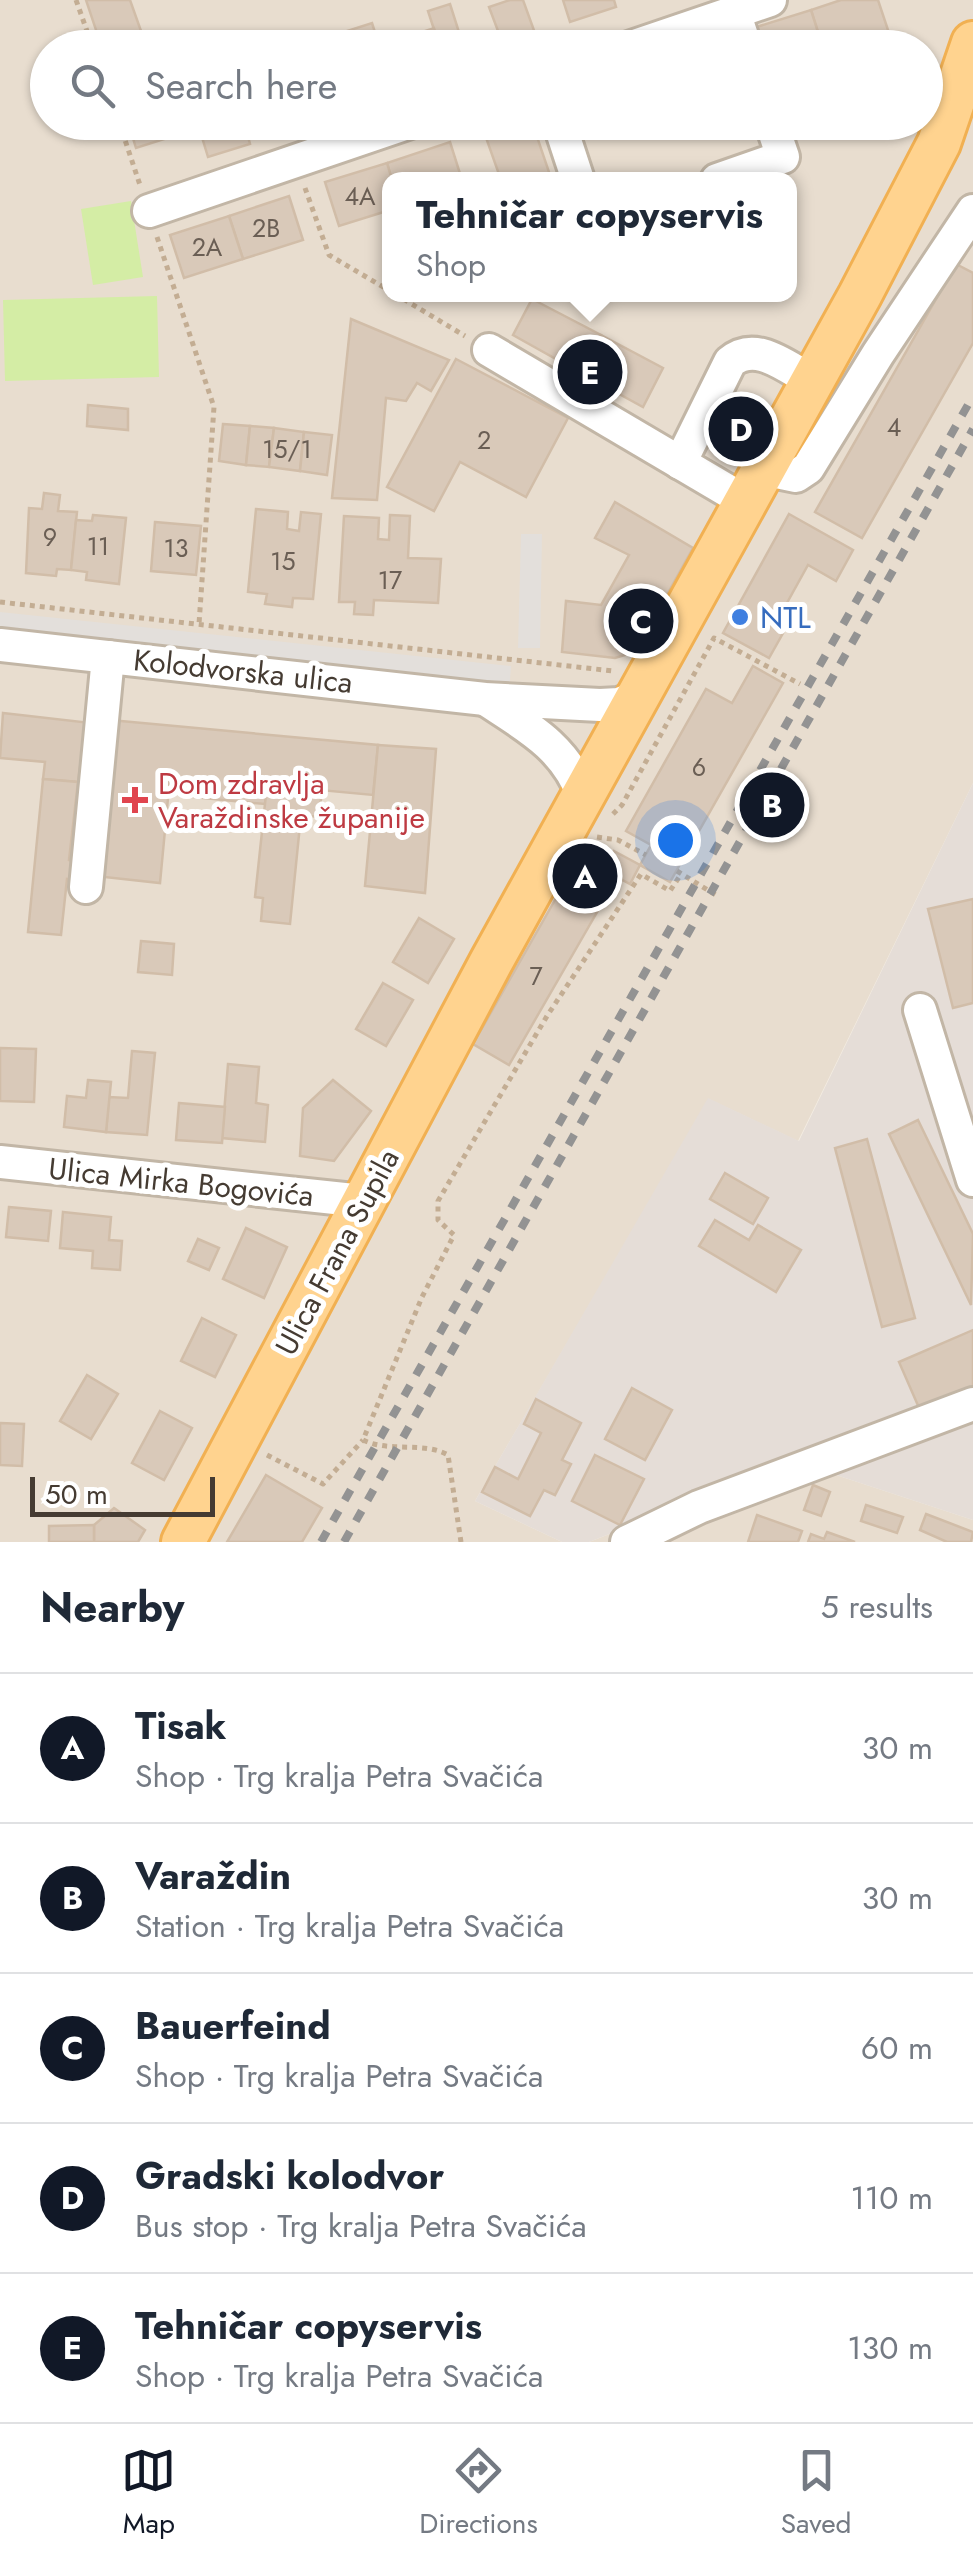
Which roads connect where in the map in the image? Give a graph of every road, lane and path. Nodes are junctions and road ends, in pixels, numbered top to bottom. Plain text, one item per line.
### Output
1 (76, 0) edge
2 (770, 0) edge
3 (734, 12) junction
4 (86, 30) edge
5 (682, 30) edge
6 (740, 30) edge
7 (973, 43) edge
8 (943, 130) edge
9 (125, 140) edge
10 (359, 140) edge
11 (564, 140) edge
12 (777, 140) edge
13 (940, 140) edge
14 (296, 162) junction
15 (575, 172) edge
16 (739, 172) edge
17 (148, 211) junction
18 (973, 211) edge
19 (382, 286) edge
20 (408, 302) edge
21 (490, 350) joint
22 (811, 380) junction
23 (680, 463) junction
24 (753, 485) junction
25 (0, 602) edge
26 (199, 624) junction
27 (0, 646) edge
28 (108, 656) junction
29 (800, 684) dead end
30 (632, 685) junction
31 (485, 699) junction
32 (582, 796) junction
33 (646, 855) dead end
34 (86, 887) dead end
35 (719, 897) dead end
36 (920, 1010) dead end
37 (0, 1162) edge
38 (973, 1180) edge
39 (363, 1202) junction
40 (973, 1404) edge
41 (363, 1440) junction
42 (255, 1450) dead end
43 (184, 1542) edge
44 (461, 1542) edge
45 (628, 1542) edge

1 - 4 path
2 - 3 street
3 - 5 street
3 - 6 street
7 - 8 main road, Ulica Frana Supila
9 - 17 path
10 - 14 street
11 - 15 street
12 - 16 street
13 - 22 main road, Ulica Frana Supila
14 - 17 street
14 - 19 path
17 - 26 path
18 - 24 street
20 - 21 path
21 - 23 street
22 - 23 street
22 - 24 main road, Ulica Frana Supila
23 - 24 street
24 - 30 main road, Ulica Frana Supila
25 - 26 path
26 - 30 path
27 - 28 street, Kolodvorska ulica
28 - 31 street, Kolodvorska ulica
28 - 34 street
29 - 33 path
30 - 31 street, Kolodvorska ulica
30 - 32 main road, Ulica Frana Supila
31 - 32 street
32 - 39 main road, Ulica Frana Supila
35 - 41 path
36 - 38 street
37 - 39 street, Ulica Mirka Bogovića
39 - 43 main road, Ulica Frana Supila
40 - 45 street
41 - 42 path
41 - 44 path

